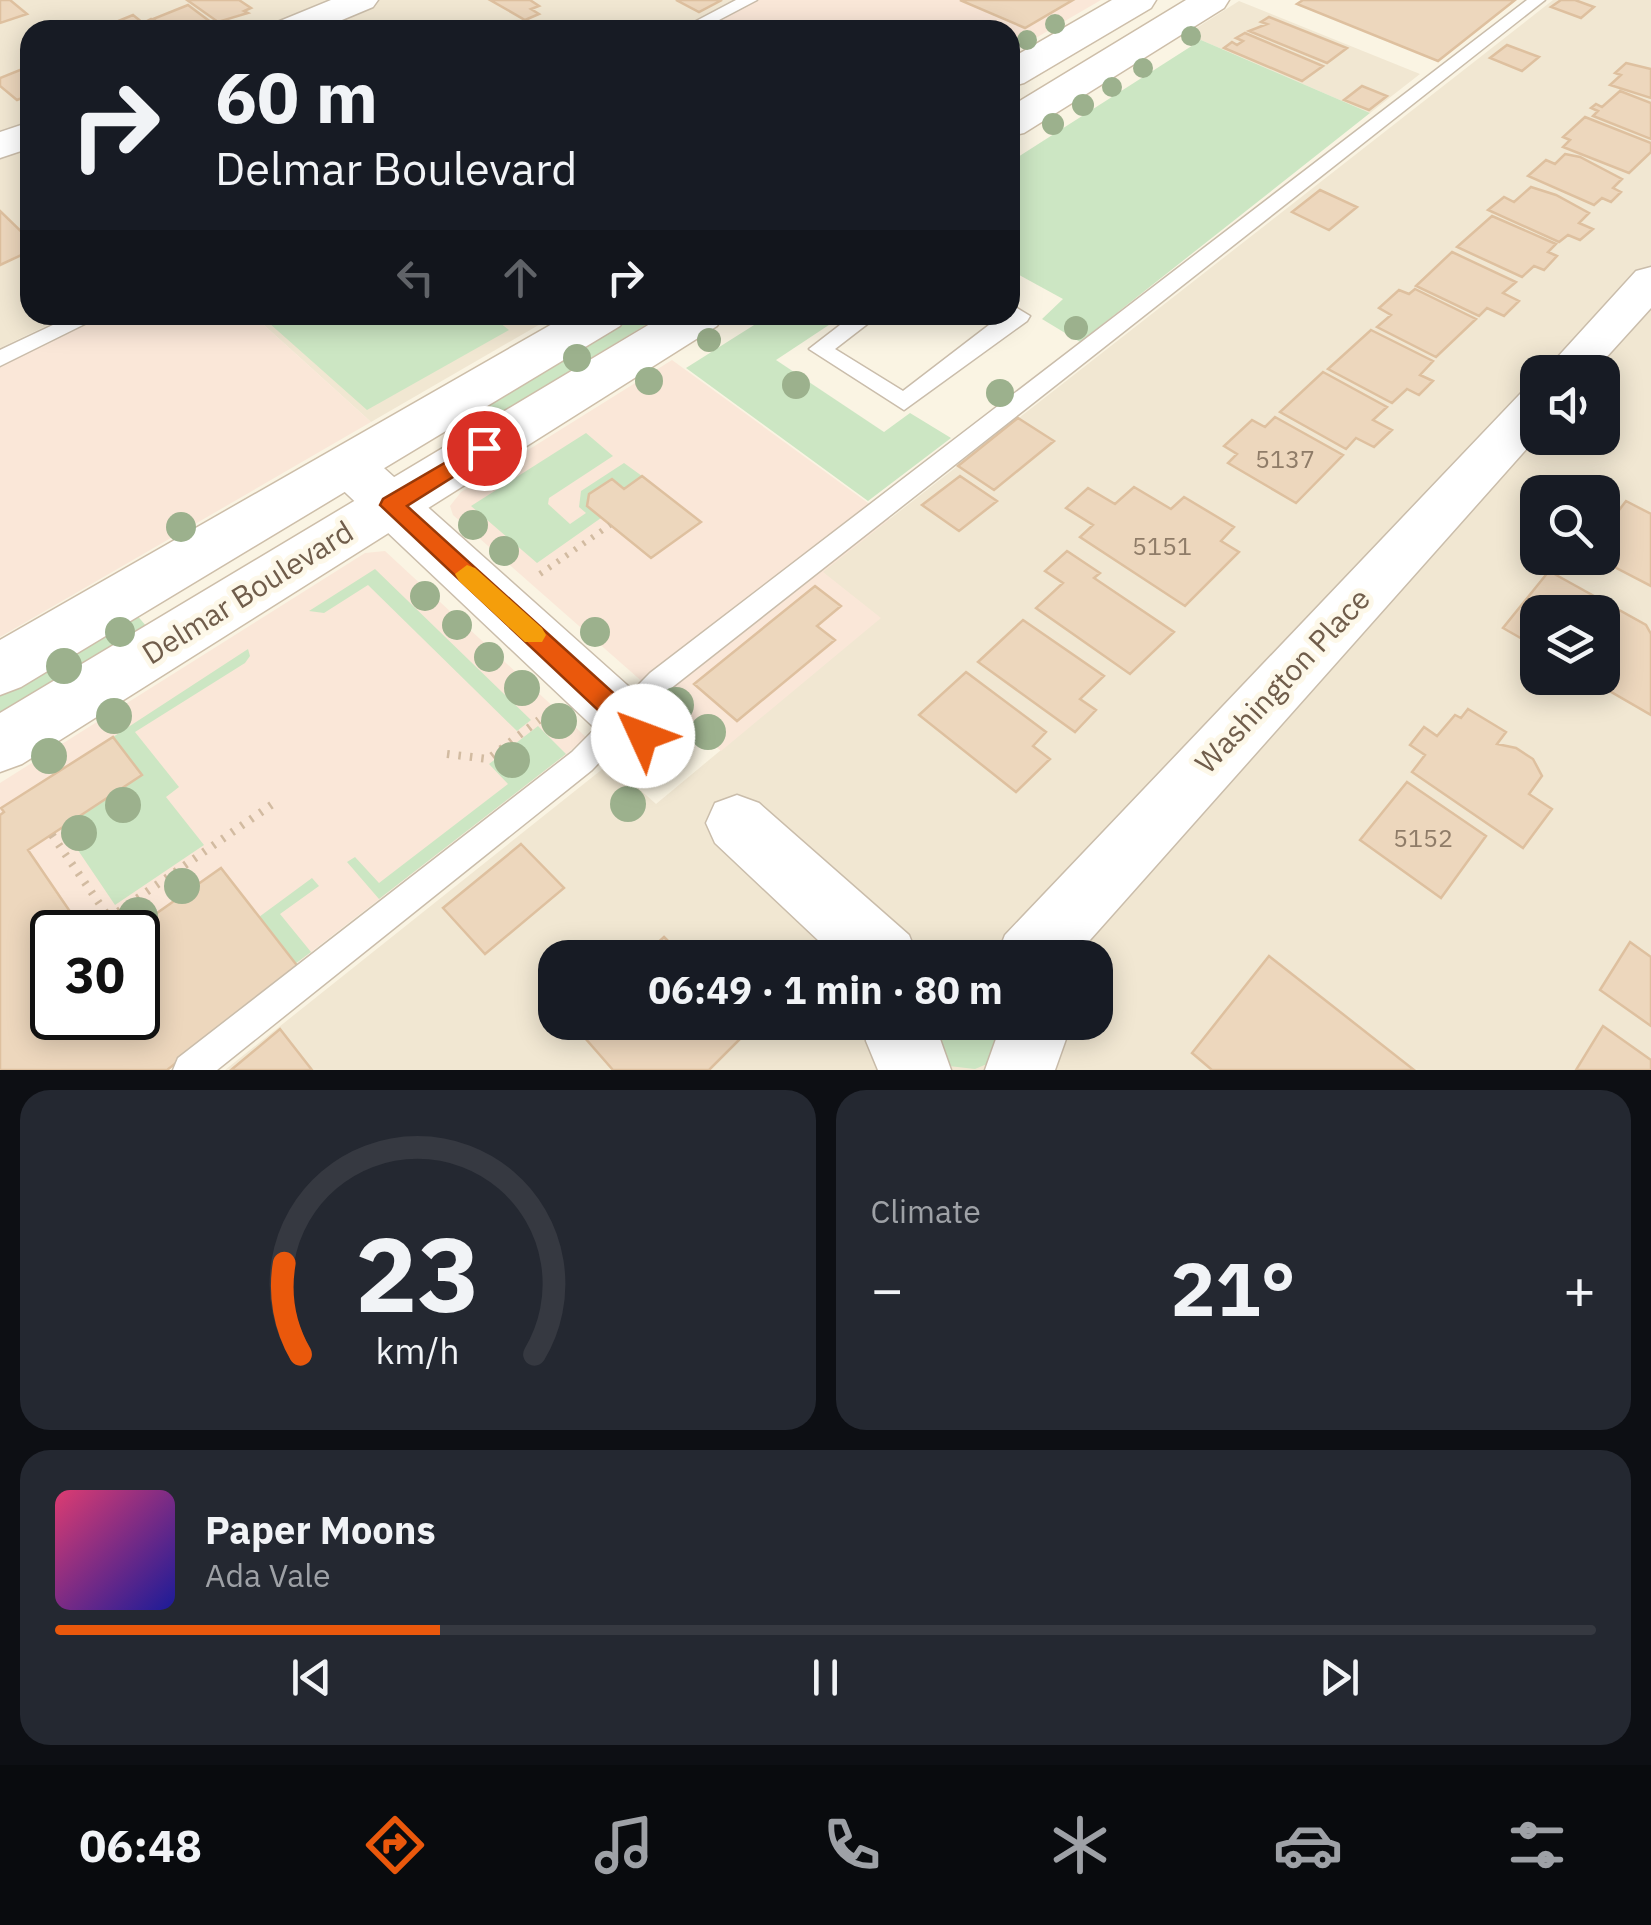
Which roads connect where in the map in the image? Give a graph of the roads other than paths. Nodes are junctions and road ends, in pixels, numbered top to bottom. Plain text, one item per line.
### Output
1 (361, 0) edge
2 (749, 0) edge
3 (1138, 0) edge
4 (1211, 0) edge
5 (1537, 0) edge
6 (312, 20) edge
7 (707, 20) edge
8 (1020, 69) edge
9 (1020, 118) edge
10 (1651, 281) edge
11 (71, 325) edge
12 (586, 325) edge
13 (684, 325) edge
14 (854, 325) edge
15 (1007, 325) edge
16 (1583, 355) edge
17 (0, 359) edge
18 (1520, 425) edge
19 (348, 465) junction
20 (391, 505) junction
21 (0, 670) edge
22 (633, 727) junction
23 (0, 746) edge
24 (737, 823) dead end
25 (865, 940) edge
26 (1046, 940) edge
27 (900, 1040) edge
28 (1031, 1040) edge
29 (190, 1070) edge
30 (916, 1070) edge
31 (1020, 1070) edge

1 - 6 street
2 - 7 lane
3 - 8 main road
4 - 9 main road
5 - 22 lane
10 - 16 street
11 - 17 lane
12 - 19 main road, Delmar Boulevard
13 - 20 main road, Delmar Boulevard
14 - 15 lane
18 - 26 street, Washington Place
19 - 20 street
19 - 21 main road, Delmar Boulevard
20 - 22 street
20 - 23 main road, Delmar Boulevard
22 - 29 lane
24 - 25 street
27 - 30 street
28 - 31 street

